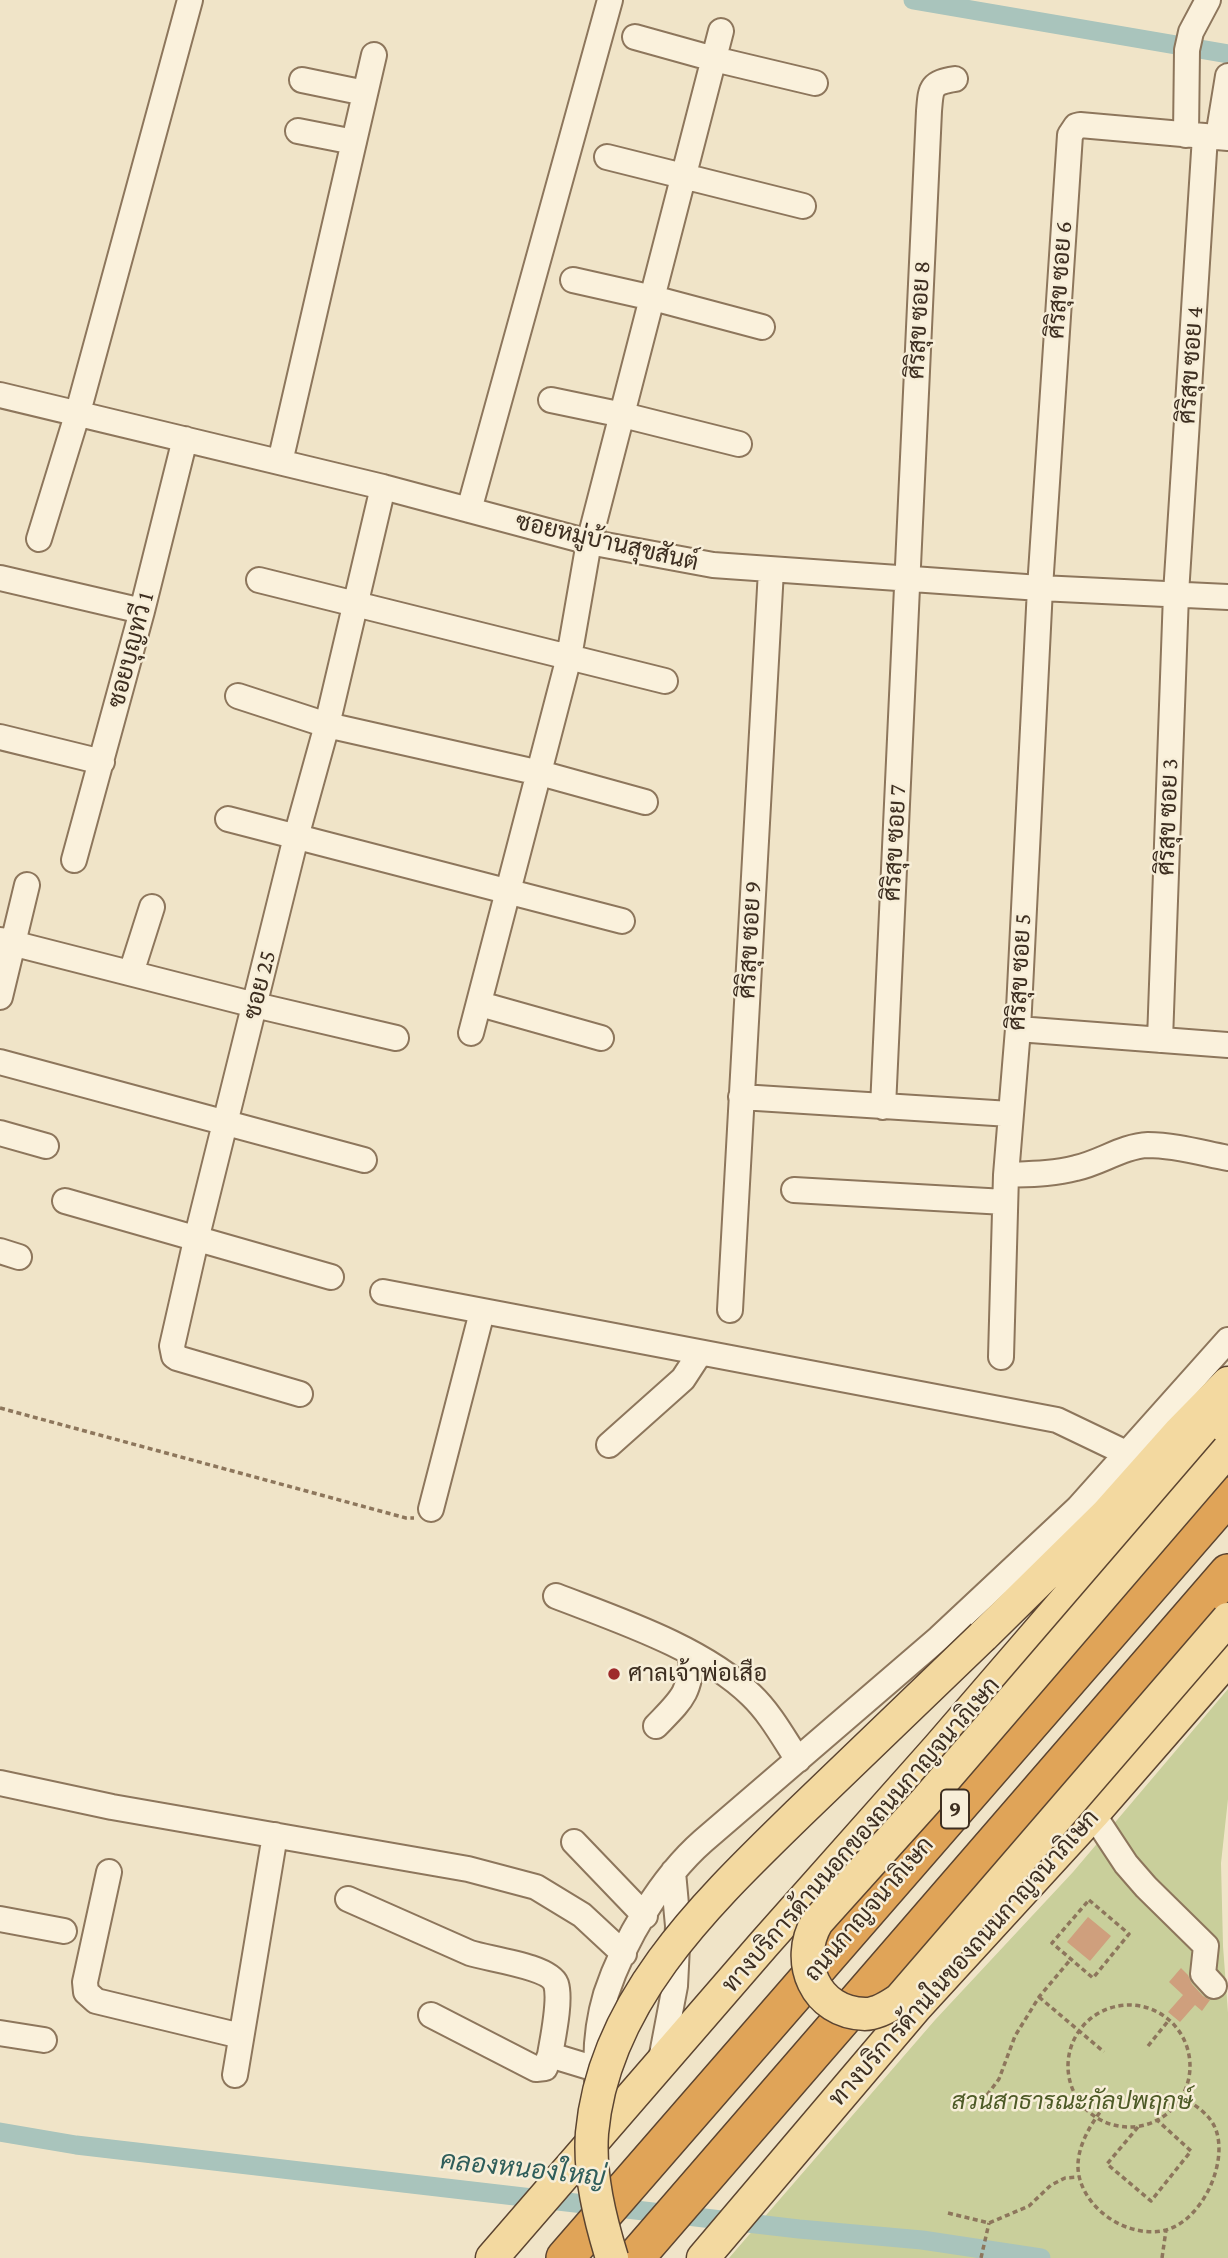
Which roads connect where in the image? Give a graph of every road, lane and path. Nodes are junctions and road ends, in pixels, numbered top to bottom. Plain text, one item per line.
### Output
1 (190, 0) edge
2 (610, 0) edge
3 (1208, 0) edge
4 (721, 31) dead end
5 (635, 37) dead end
6 (374, 55) dead end
7 (714, 60) junction
8 (955, 79) dead end
9 (302, 80) dead end
10 (815, 83) dead end
11 (1226, 85) edge
12 (365, 93) junction
13 (298, 131) dead end
14 (1209, 136) edge
15 (354, 142) junction
16 (607, 157) dead end
17 (683, 178) junction
18 (803, 206) dead end
19 (573, 281) dead end
20 (653, 298) junction
21 (762, 327) dead end
22 (0, 395) edge
23 (551, 400) dead end
24 (78, 412) junction
25 (623, 415) junction
26 (184, 439) junction
27 (739, 444) dead end
28 (280, 462) junction
29 (383, 487) junction
30 (469, 510) junction
31 (39, 539) dead end
32 (589, 542) junction
33 (771, 570) junction
34 (0, 578) edge
35 (907, 578) junction
36 (259, 580) dead end
37 (1040, 588) junction
38 (1176, 594) junction
39 (1228, 597) edge
40 (355, 605) junction
41 (142, 611) junction
42 (569, 657) junction
43 (665, 681) dead end
44 (238, 696) dead end
45 (327, 724) junction
46 (0, 737) edge
47 (102, 762) junction
48 (540, 773) junction
49 (645, 802) dead end
50 (228, 818) dead end
51 (296, 837) junction
52 (74, 860) dead end
53 (27, 885) dead end
54 (508, 891) junction
55 (152, 907) dead end
56 (622, 921) dead end
57 (7, 942) edge
58 (131, 973) junction
59 (0, 997) edge
60 (480, 1004) junction
61 (255, 1005) junction
62 (1017, 1029) junction
63 (471, 1033) dead end
64 (396, 1038) dead end
65 (601, 1038) dead end
66 (1160, 1040) junction
67 (1228, 1045) edge
68 (0, 1062) edge
69 (741, 1097) junction
70 (883, 1107) junction
71 (1010, 1114) junction
72 (225, 1124) junction
73 (0, 1133) edge
74 (46, 1146) dead end
75 (1228, 1158) edge
76 (364, 1160) dead end
77 (1006, 1175) junction
78 (794, 1190) dead end
79 (65, 1201) dead end
80 (1006, 1202) junction
81 (197, 1236) junction
82 (331, 1277) dead end
83 (383, 1292) dead end
84 (730, 1310) dead end
85 (482, 1312) junction
86 (1228, 1340) edge
87 (700, 1353) junction
88 (1001, 1357) dead end
89 (1228, 1383) edge
90 (300, 1394) dead end
91 (0, 1408) edge
92 (1228, 1412) edge
93 (609, 1445) dead end
94 (1228, 1450) edge
95 (1128, 1454) junction
96 (1228, 1496) edge
97 (431, 1509) joint
98 (1228, 1573) edge
99 (556, 1596) dead end
100 (1228, 1619) edge
101 (692, 1655) junction
102 (1228, 1659) edge
103 (656, 1726) dead end
104 (798, 1760) junction
105 (0, 1783) edge
106 (1093, 1814) junction
107 (275, 1835) junction
108 (574, 1842) dead end
109 (109, 1872) dead end
110 (673, 1872) junction
111 (348, 1899) dead end
112 (645, 1916) junction
113 (0, 1919) edge
114 (64, 1931) dead end
115 (624, 1954) junction
116 (1071, 1959) junction
117 (1214, 1986) dead end
118 (1039, 1997) junction
119 (431, 2015) dead end
120 (1169, 2020) junction
121 (1079, 2032) junction
122 (0, 2033) edge
123 (242, 2036) junction
124 (44, 2040) dead end
125 (1148, 2046) dead end
126 (1104, 2052) dead end
127 (551, 2055) junction
128 (659, 2066) junction
129 (596, 2069) junction
130 (235, 2075) dead end
131 (1156, 2093) dead end
132 (1182, 2097) junction
133 (1110, 2099) dead end
134 (982, 2102) dead end
135 (1175, 2108) junction
136 (1095, 2117) junction
137 (614, 2120) junction
138 (1157, 2120) junction
139 (1140, 2125) junction
140 (1079, 2177) junction
141 (948, 2213) dead end
142 (989, 2223) junction
143 (1166, 2230) junction
144 (492, 2258) edge
145 (565, 2258) edge
146 (612, 2258) edge
147 (635, 2258) edge
148 (703, 2258) edge
149 (981, 2258) edge
150 (1162, 2258) edge

1 - 24 street
2 - 30 street
3 - 14 street
4 - 7 street
5 - 7 street
6 - 12 street
7 - 10 street
7 - 17 street
8 - 35 street, ศิริสุข ซอย 8
9 - 12 street
11 - 14 street
12 - 15 street
13 - 15 street
14 - 37 street, ศิริสุข ซอย 6
14 - 38 street, ศิริสุข ซอย 4
15 - 28 street
16 - 17 street
17 - 18 street
17 - 20 street
19 - 20 street
20 - 21 street
20 - 25 street
22 - 24 street, ซอยหมู่บ้านสุขสันต์
23 - 25 street
24 - 26 street, ซอยหมู่บ้านสุขสันต์
24 - 31 street
25 - 27 street
25 - 32 street
26 - 28 street, ซอยหมู่บ้านสุขสันต์
26 - 41 street, ซอยบุญทวี 1
28 - 29 street, ซอยหมู่บ้านสุขสันต์
29 - 30 street, ซอยหมู่บ้านสุขสันต์
29 - 40 street, ซอย 25
30 - 32 street, ซอยหมู่บ้านสุขสันต์
32 - 33 street, ซอยหมู่บ้านสุขสันต์
32 - 42 street
33 - 35 street, ซอยหมู่บ้านสุขสันต์
33 - 69 street, ศิริสุข ซอย 9
34 - 41 street
35 - 37 street, ซอยหมู่บ้านสุขสันต์
35 - 70 street, ศิริสุข ซอย 7
36 - 40 street
37 - 38 street, ซอยหมู่บ้านสุขสันต์
37 - 62 street, ศิริสุข ซอย 5
38 - 39 street, ซอยหมู่บ้านสุขสันต์
38 - 66 street, ศิริสุข ซอย 3
40 - 42 street
40 - 45 street, ซอย 25
41 - 47 street, ซอยบุญทวี 1
42 - 43 street
42 - 48 street
44 - 45 street
45 - 48 street
45 - 51 street, ซอย 25
46 - 47 street
47 - 52 street, ซอยบุญทวี 1
48 - 49 street
48 - 54 street
50 - 51 street
51 - 54 street
51 - 61 street, ซอย 25
53 - 57 street
54 - 56 street
54 - 60 street
55 - 58 street
57 - 58 street
57 - 59 street
58 - 61 street
60 - 63 street
60 - 65 street
61 - 64 street
61 - 72 street, ซอย 25
62 - 66 street
62 - 71 street, ศิริสุข ซอย 5
66 - 67 street
68 - 72 street
69 - 70 street
69 - 84 street, ศิริสุข ซอย 9
70 - 71 street
71 - 77 street, ศิริสุข ซอย 5
72 - 76 street
72 - 81 street, ซอย 25
73 - 74 street
75 - 77 street
77 - 80 street, ศิริสุข ซอย 5
78 - 80 street
79 - 81 street
80 - 88 street, ศิริสุข ซอย 5
81 - 82 street
81 - 90 street, ซอย 25
83 - 85 street
85 - 87 street
85 - 97 street
86 - 95 street
87 - 93 street
87 - 95 street
89 - 146 main road, bridge
91 - 97 path
92 - 128 main road, ทางบริการด้านนอกของถนนกาญจนาภิเษก
94 - 100 main road, bridge
95 - 104 street
96 - 145 highway, ถนนกาญจนาภิเษก / 9
98 - 147 highway, 9
99 - 101 street
101 - 103 street
101 - 104 street
102 - 106 main road, ทางบริการด้านในของถนนกาญจนาภิเษก
104 - 110 street
105 - 107 street
106 - 117 street
106 - 148 main road, ทางบริการด้านในของถนนกาญจนาภิเษก
107 - 115 street
107 - 123 street
108 - 112 street
109 - 123 street
110 - 112 street
110 - 128 street
111 - 127 street
112 - 115 street
113 - 114 street
115 - 129 street
116 - 116 path
116 - 118 path
118 - 121 path
118 - 134 path
119 - 127 street
120 - 121 path
120 - 125 path
120 - 132 path
121 - 126 path
121 - 136 path
122 - 124 street
123 - 130 street
127 - 129 street
128 - 137 main road, ทางบริการด้านนอกของถนนกาญจนาภิเษก
129 - 137 street
131 - 135 path
132 - 135 path
132 - 143 path
133 - 136 path
135 - 138 path
136 - 139 path
136 - 140 path
137 - 144 main road, ทางบริการด้านนอกของถนนกาญจนาภิเษก
138 - 139 path
138 - 139 path
140 - 142 path
140 - 143 path
141 - 142 path
142 - 149 path
143 - 150 path

